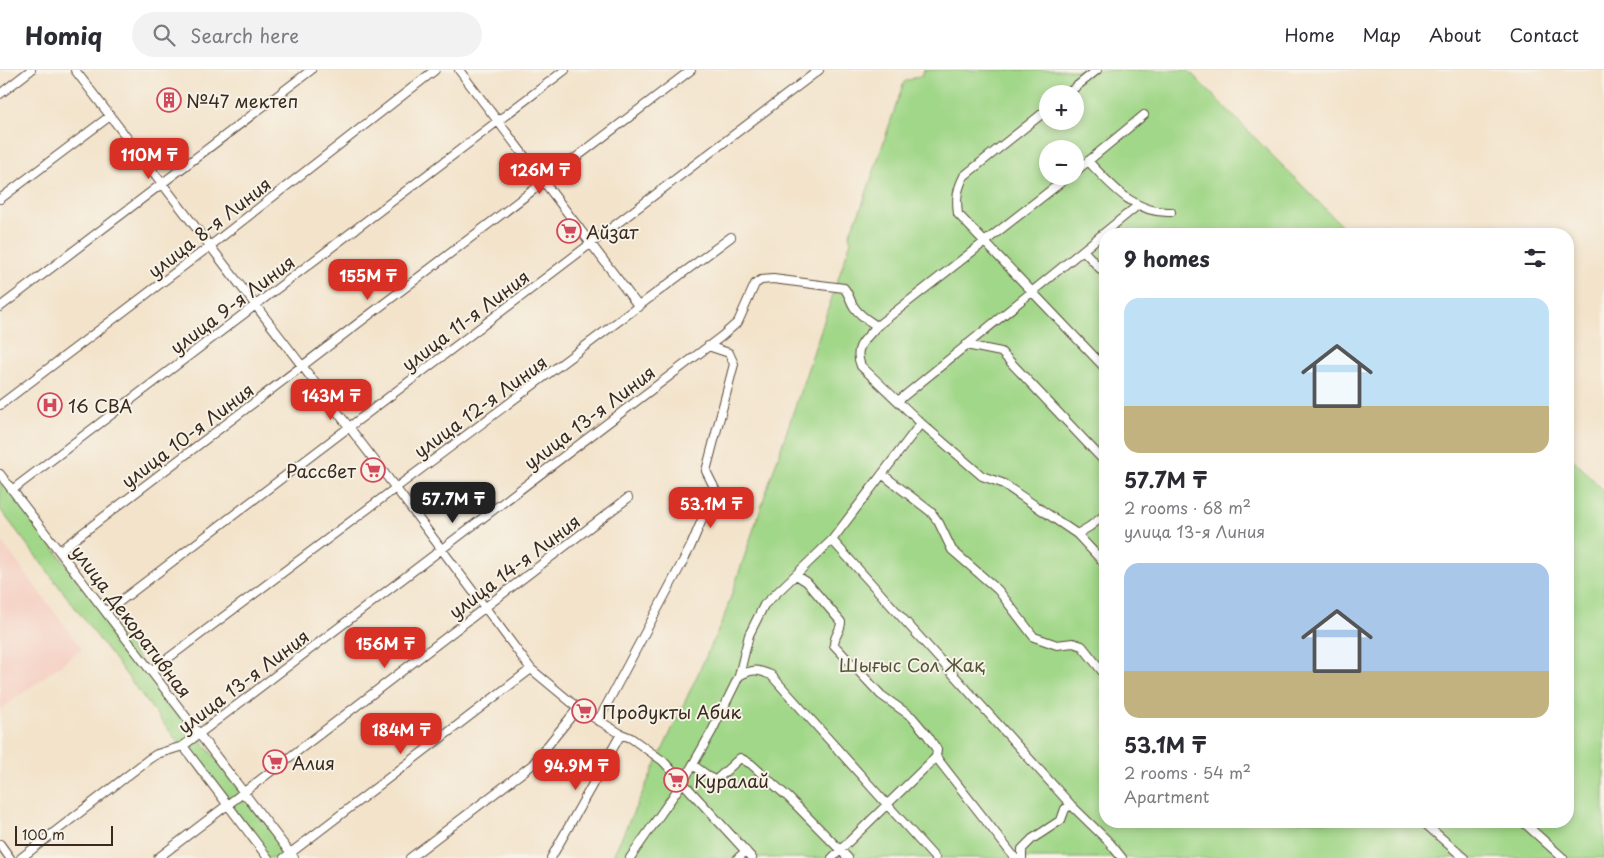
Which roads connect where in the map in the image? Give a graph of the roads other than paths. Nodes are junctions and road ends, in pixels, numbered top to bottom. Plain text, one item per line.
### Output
1 (32, 70) edge
2 (75, 70) edge
3 (312, 70) edge
4 (435, 70) edge
5 (459, 70) edge
6 (565, 70) edge
7 (691, 70) edge
8 (819, 70) edge
9 (1097, 70) edge
10 (1078, 85) edge
11 (0, 94) edge
12 (1144, 115) dead end
13 (110, 116) junction
14 (1039, 116) edge
15 (497, 122) junction
16 (1088, 161) junction
17 (1084, 164) edge
18 (544, 182) junction
19 (162, 184) junction
20 (1058, 185) edge
21 (0, 200) edge
22 (1137, 206) junction
23 (1172, 212) dead end
24 (1110, 228) edge
25 (731, 237) dead end
26 (1099, 237) edge
27 (986, 242) junction
28 (591, 243) junction
29 (210, 246) junction
30 (1083, 250) junction
31 (1099, 267) edge
32 (1032, 292) junction
33 (256, 306) junction
34 (0, 307) edge
35 (639, 307) junction
36 (877, 326) junction
37 (966, 345) junction
38 (708, 346) junction
39 (1099, 362) edge
40 (302, 366) junction
41 (898, 401) junction
42 (0, 405) edge
43 (921, 423) junction
44 (349, 427) junction
45 (1099, 456) edge
46 (0, 474) edge
47 (882, 474) junction
48 (395, 487) junction
49 (12, 490) junction
50 (628, 498) dead end
51 (1099, 520) edge
52 (1077, 534) junction
53 (832, 540) junction
54 (440, 549) junction
55 (59, 551) junction
56 (1099, 558) edge
57 (796, 575) junction
58 (484, 607) junction
59 (106, 612) junction
60 (1099, 667) edge
61 (532, 669) junction
62 (151, 671) junction
63 (739, 676) junction
64 (578, 708) junction
65 (598, 721) junction
66 (199, 733) junction
67 (621, 734) junction
68 (183, 746) junction
69 (936, 757) junction
70 (692, 765) junction
71 (683, 782) junction
72 (244, 792) junction
73 (228, 805) junction
74 (886, 805) junction
75 (1071, 805) junction
76 (1430, 828) edge
77 (1530, 828) edge
78 (0, 844) edge
79 (746, 850) junction
80 (840, 850) junction
81 (290, 856) edge
82 (10, 858) edge
83 (21, 858) edge
84 (158, 858) edge
85 (268, 858) edge
86 (410, 858) edge
87 (551, 858) edge
88 (630, 858) edge
89 (738, 858) edge
90 (752, 858) edge
91 (832, 858) edge
92 (848, 858) edge
93 (934, 858) edge
94 (1014, 858) edge
95 (1022, 858) edge
96 (1122, 858) edge
97 (1464, 858) edge
98 (1563, 858) edge

1 - 11 street
2 - 13 street
3 - 19 street
4 - 29 street, улица 8-я Линия
5 - 15 street
6 - 15 street, улица 9-я Линия
7 - 18 street, улица 10-я Линия
8 - 28 street, улица 11-я Линия
9 - 10 street
12 - 16 street
13 - 19 street
13 - 21 street
14 - 27 street
15 - 18 street
15 - 33 street, улица 9-я Линия
16 - 17 street
16 - 22 street
18 - 28 street
18 - 40 street, улица 10-я Линия
19 - 29 street
19 - 34 street
20 - 27 street
22 - 23 street
22 - 24 street
25 - 35 street, улица 12-я Линия
26 - 30 street
27 - 32 street
27 - 36 street
28 - 35 street
28 - 44 street, улица 11-я Линия
29 - 33 street
29 - 42 street, улица 8-я Линия
30 - 31 street
30 - 32 street
32 - 37 street
32 - 39 street
33 - 40 street
33 - 49 street, улица 9-я Линия
35 - 48 street, улица 12-я Линия
36 - 38 street, улица 13-я Линия
36 - 41 street
37 - 41 street
37 - 45 street
38 - 54 street, улица 13-я Линия
38 - 65 street
40 - 44 street
40 - 55 street, улица 10-я Линия
41 - 43 street
43 - 47 street
43 - 52 street
44 - 48 street
44 - 59 street, улица 11-я Линия
46 - 49 street, улица Декоративная
47 - 53 street
47 - 60 street
48 - 54 street
48 - 62 street, улица 12-я Линия
49 - 55 street, улица Декоративная
50 - 58 street, улица 14-я Линия
51 - 52 street
52 - 56 street
53 - 57 street
53 - 75 street
54 - 58 street
54 - 66 street, улица 13-я Линия
55 - 59 street, улица Декоративная
57 - 63 street
57 - 69 street
58 - 61 street
58 - 72 street, улица 14-я Линия
59 - 62 street, улица Декоративная
61 - 64 street
61 - 81 street
62 - 66 street, улица Декоративная
63 - 70 street
63 - 74 street
64 - 65 street
64 - 86 street
65 - 67 street
66 - 68 street, улица 13-я Линия
66 - 72 street, улица Декоративная
67 - 71 street
67 - 87 street
68 - 73 street
68 - 83 street, улица 13-я Линия
69 - 74 street
69 - 94 street
70 - 71 street
70 - 80 street
71 - 79 street
71 - 88 street
72 - 73 street, улица 14-я Линия
72 - 81 street, улица Декоративная
73 - 84 street, улица 14-я Линия
73 - 85 street
74 - 80 street
74 - 93 street
75 - 95 street
75 - 96 street
76 - 97 street
77 - 98 street
78 - 82 street
79 - 89 street
79 - 90 street
80 - 91 street
80 - 92 street

